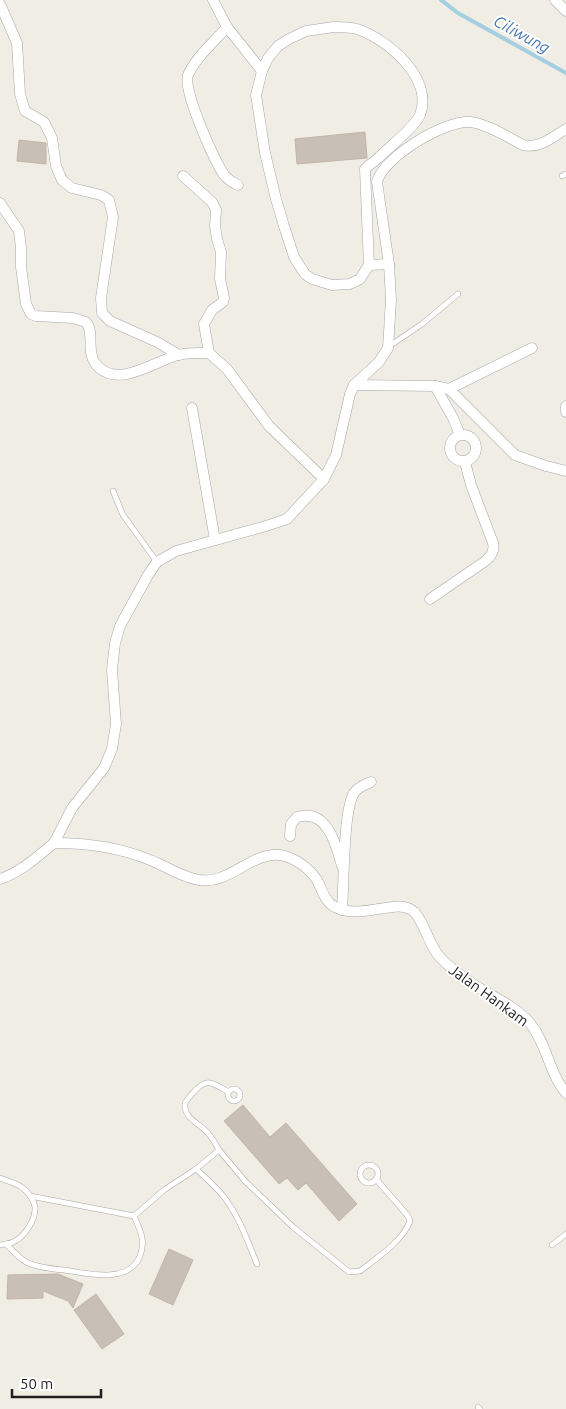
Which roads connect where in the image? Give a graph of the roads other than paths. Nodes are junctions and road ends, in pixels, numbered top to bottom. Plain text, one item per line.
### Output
1 (213, 0) edge
2 (555, 0) edge
3 (0, 4) edge
4 (566, 11) edge
5 (227, 27) junction
6 (262, 72) junction
7 (566, 129) edge
8 (183, 176) dead end
9 (238, 185) dead end
10 (0, 203) edge
11 (389, 264) junction
12 (369, 265) junction
13 (458, 294) dead end
14 (388, 348) junction
15 (532, 348) dead end
16 (209, 354) junction
17 (179, 355) junction
18 (354, 385) junction
19 (435, 386) junction
20 (449, 389) junction
21 (566, 406) edge
22 (192, 408) dead end
23 (566, 412) edge
24 (460, 435) junction
25 (466, 462) junction
26 (566, 471) edge
27 (324, 479) junction
28 (112, 491) dead end
29 (215, 540) junction
30 (157, 562) junction
31 (430, 599) dead end
32 (370, 782) dead end
33 (290, 836) dead end
34 (54, 843) junction
35 (344, 875) junction
36 (0, 879) edge
37 (342, 910) junction
38 (229, 1092) dead end
39 (566, 1094) edge
40 (219, 1150) junction
41 (196, 1169) junction
42 (0, 1178) edge
43 (376, 1179) dead end
44 (30, 1196) junction
45 (134, 1216) junction
46 (566, 1234) edge
47 (6, 1244) junction
48 (0, 1245) edge
49 (552, 1245) dead end
50 (257, 1264) dead end

1 - 5 street
2 - 4 street
3 - 17 street
5 - 6 street
5 - 9 street
6 - 12 street
6 - 12 street
7 - 11 street
8 - 16 street
10 - 17 street
11 - 12 street
11 - 14 street
13 - 14 lane
14 - 18 street
15 - 20 street
16 - 17 street
16 - 27 street
18 - 19 street
18 - 27 street
19 - 20 street
19 - 24 street
20 - 26 street
21 - 23 street
22 - 29 street
24 - 25 street
24 - 25 street
25 - 31 street
27 - 29 street
28 - 30 lane
29 - 30 street
30 - 34 street
32 - 35 street
33 - 35 street
34 - 36 street
34 - 37 street
35 - 37 street
37 - 39 street, Jalan Hankam
38 - 40 lane
40 - 41 lane
40 - 43 lane
41 - 45 lane
41 - 50 lane
42 - 44 lane
44 - 45 lane
44 - 47 lane
45 - 47 lane
46 - 49 lane
47 - 48 lane

